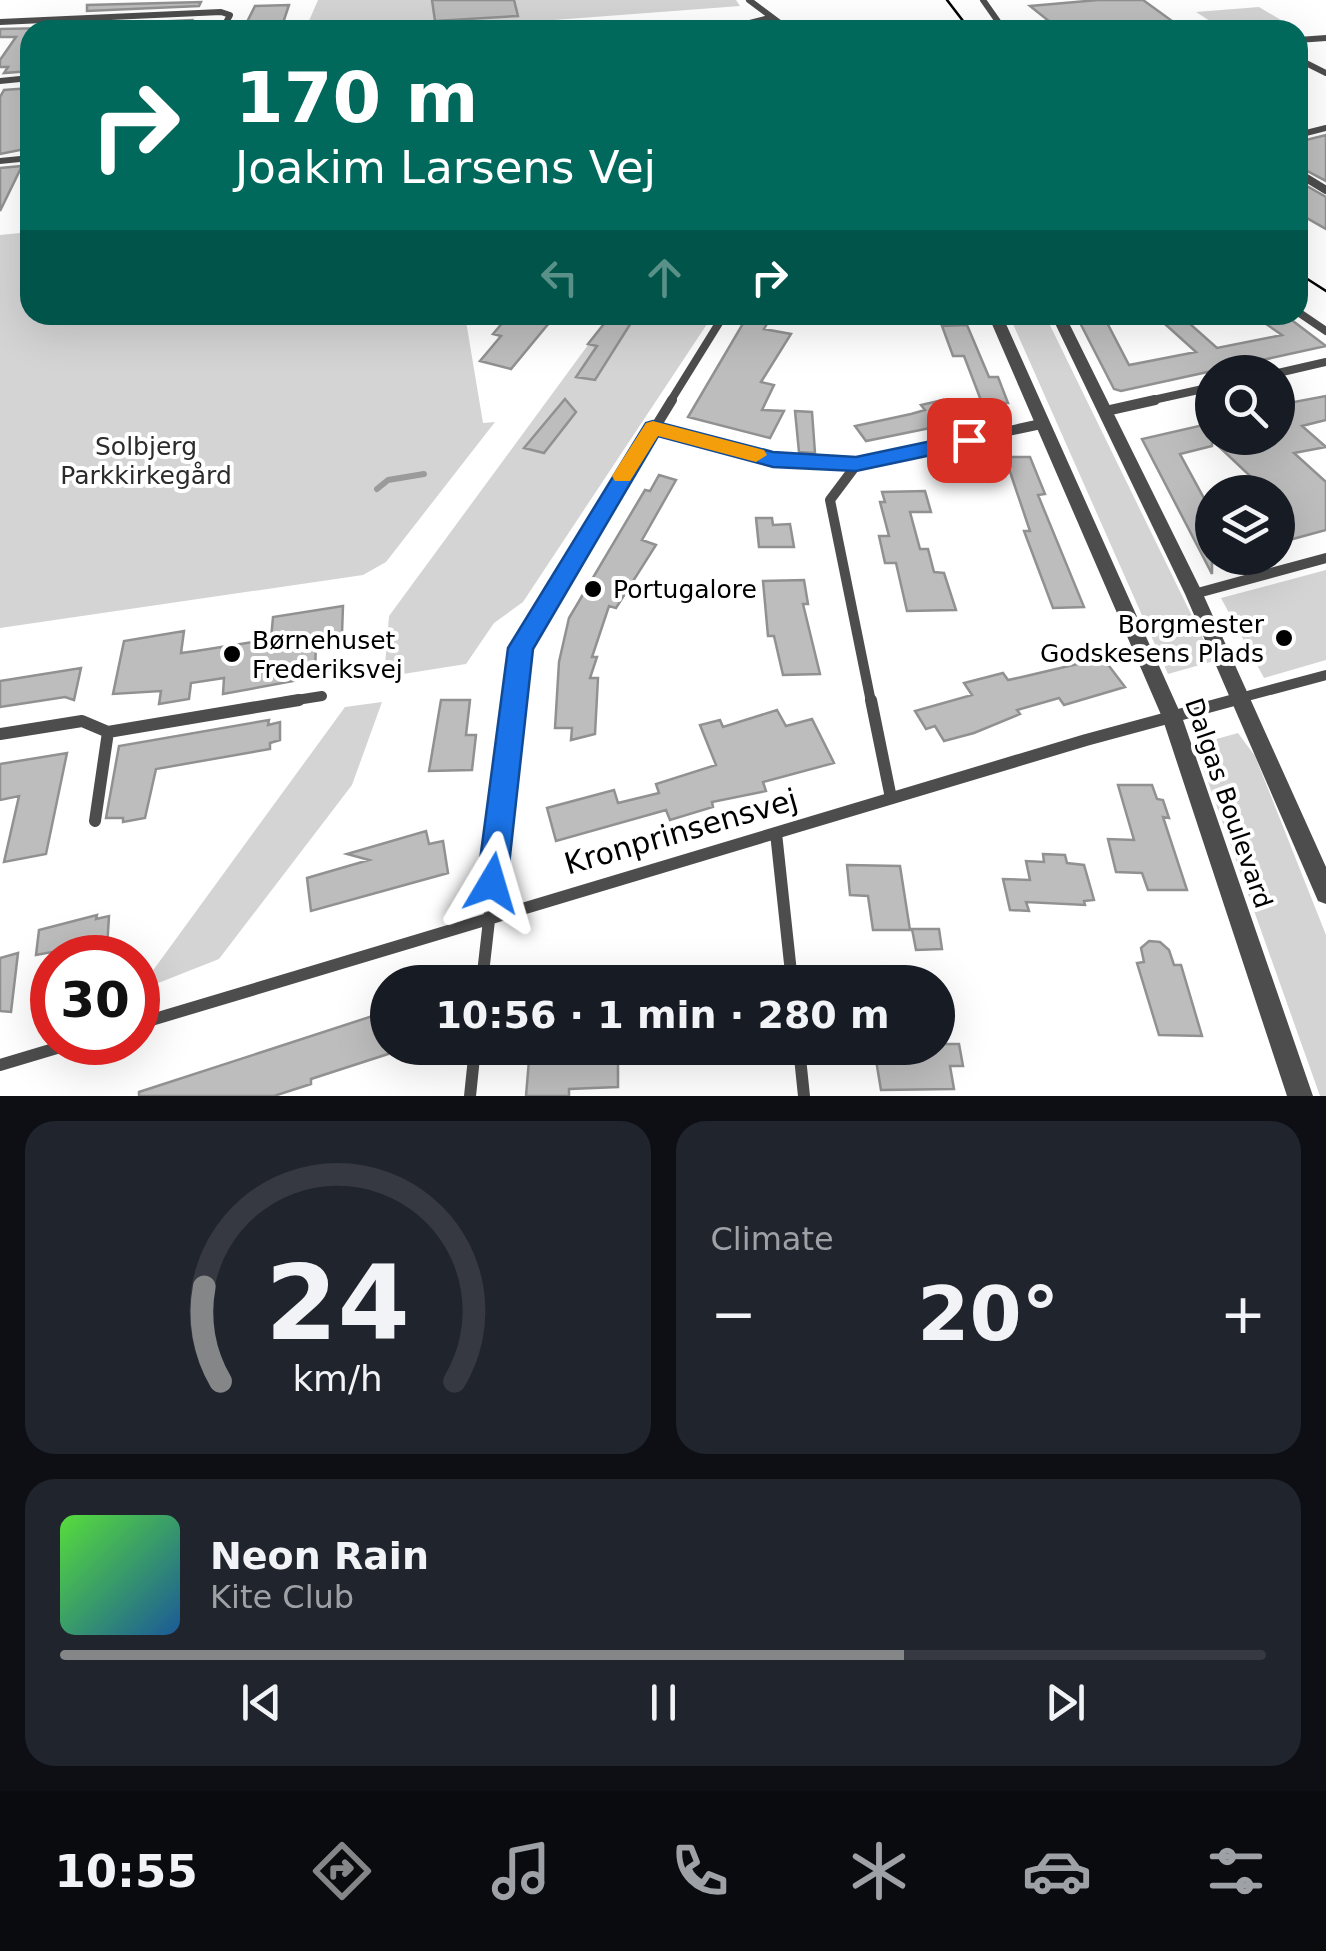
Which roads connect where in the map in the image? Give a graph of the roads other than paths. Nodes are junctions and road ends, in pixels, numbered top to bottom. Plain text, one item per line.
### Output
1 (749, 0) edge
2 (769, 18) junction
3 (50, 20) edge
4 (225, 20) edge
5 (761, 20) edge
6 (772, 20) edge
7 (718, 325) edge
8 (999, 325) edge
9 (1063, 325) edge
10 (1326, 362) edge
11 (1295, 369) edge
12 (1195, 391) edge
13 (1106, 411) junction
14 (1040, 424) junction
15 (653, 428) junction
16 (856, 464) junction
17 (1326, 558) edge
18 (1194, 594) junction
19 (1326, 675) edge
20 (322, 696) dead end
21 (1242, 698) junction
22 (1172, 717) junction
23 (108, 732) junction
24 (0, 734) edge
25 (891, 798) junction
26 (94, 820) dead end
27 (776, 833) junction
28 (1326, 893) edge
29 (488, 919) junction
30 (484, 965) edge
31 (790, 965) edge
32 (160, 1017) edge
33 (30, 1056) edge
34 (0, 1065) edge
35 (473, 1065) edge
36 (801, 1065) edge
37 (470, 1096) edge
38 (804, 1096) edge
39 (1300, 1096) edge

1 - 2 street
2 - 5 street
2 - 6 street
3 - 4 street
7 - 15 street
8 - 14 street, Dalgas Boulevard
9 - 13 street, Dalgas Boulevard
10 - 11 street
12 - 13 street
13 - 18 street, Dalgas Boulevard
14 - 16 street
14 - 22 street, Dalgas Boulevard
15 - 16 street
15 - 29 street
16 - 25 street
17 - 18 street
18 - 21 street, Dalgas Boulevard
19 - 21 street
20 - 23 street
21 - 22 street, Kronprinsensvej
21 - 28 street, Dalgas Boulevard
22 - 25 street, Kronprinsensvej
22 - 39 street, Dalgas Boulevard
23 - 24 street
23 - 26 street
25 - 27 street, Kronprinsensvej
27 - 29 street, Kronprinsensvej
27 - 31 street
29 - 30 street
29 - 32 street, Kronprinsensvej
33 - 34 street
35 - 37 street
36 - 38 street

